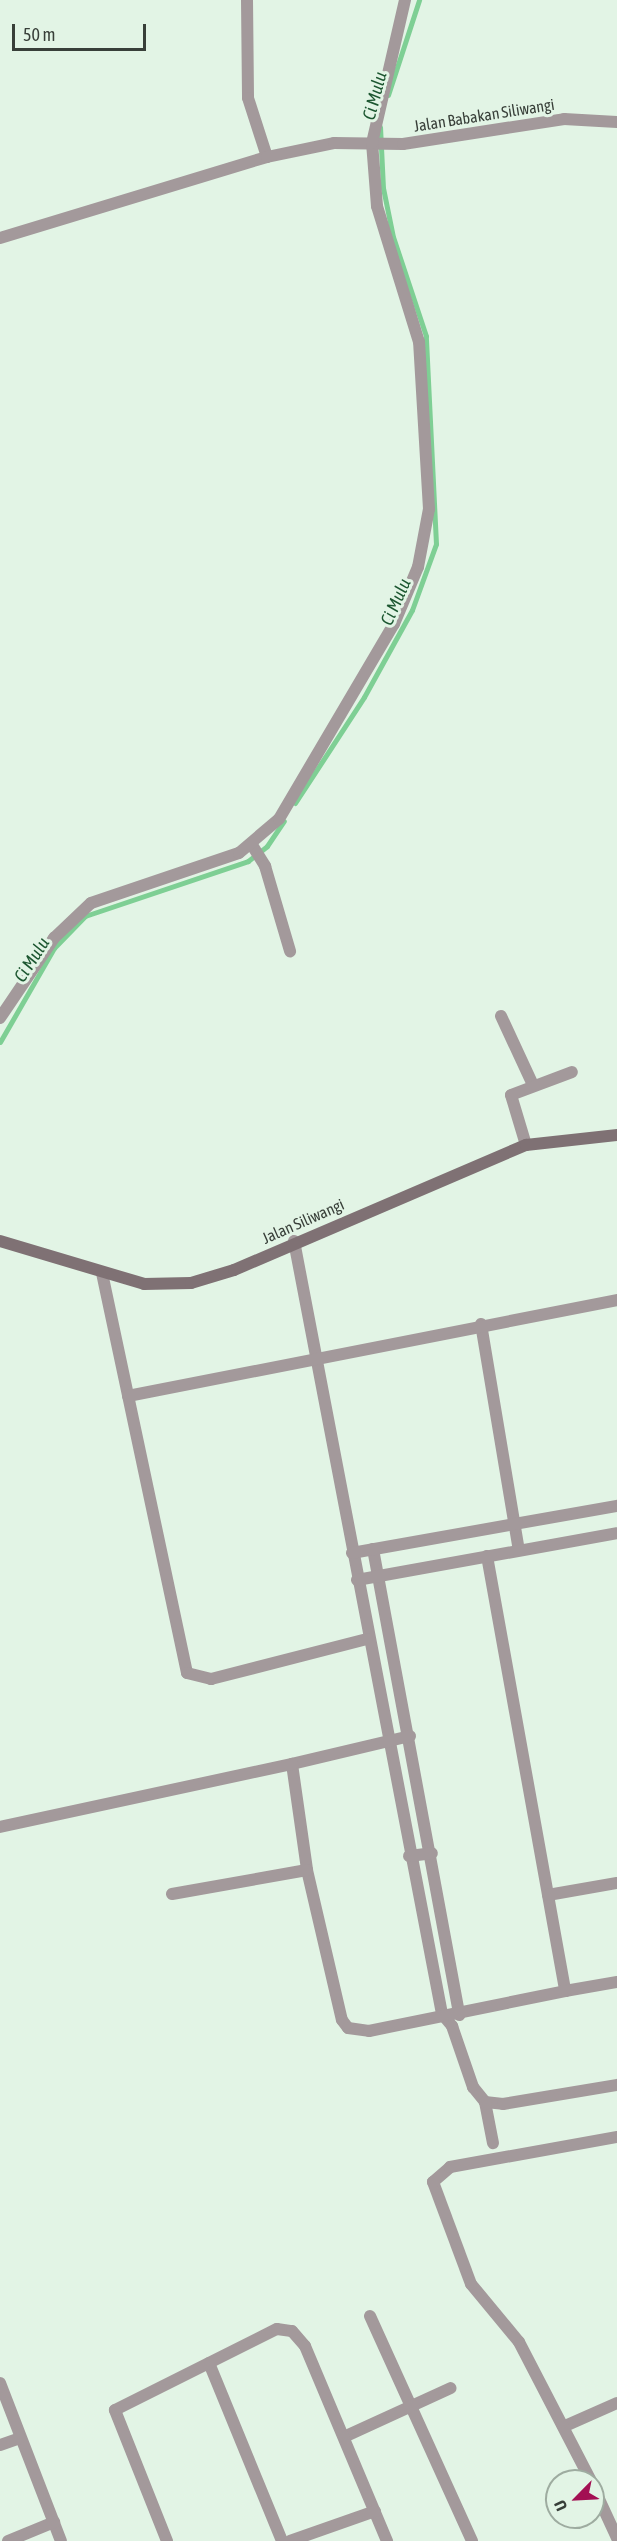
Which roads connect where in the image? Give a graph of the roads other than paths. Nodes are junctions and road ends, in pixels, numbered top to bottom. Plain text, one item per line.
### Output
1 (247, 0) edge
2 (405, 0) edge
3 (617, 122) edge
4 (375, 143) junction
5 (267, 157) junction
6 (0, 238) edge
7 (252, 846) junction
8 (290, 951) dead end
9 (501, 1016) dead end
10 (0, 1018) edge
11 (572, 1072) dead end
12 (533, 1085) junction
13 (617, 1135) edge
14 (526, 1145) junction
15 (0, 1241) edge
16 (294, 1241) junction
17 (102, 1273) junction
18 (617, 1300) edge
19 (481, 1324) junction
20 (317, 1356) junction
21 (128, 1396) junction
22 (617, 1506) edge
23 (513, 1521) junction
24 (617, 1533) edge
25 (373, 1549) junction
26 (519, 1550) junction
27 (352, 1553) junction
28 (487, 1556) junction
29 (379, 1576) junction
30 (357, 1580) junction
31 (367, 1639) junction
32 (410, 1736) junction
33 (386, 1741) junction
34 (292, 1764) junction
35 (0, 1827) edge
36 (432, 1853) junction
37 (409, 1856) junction
38 (307, 1870) junction
39 (617, 1883) edge
40 (172, 1894) dead end
41 (548, 1895) junction
42 (617, 1982) edge
43 (565, 1991) junction
44 (462, 2010) junction
45 (442, 2014) junction
46 (452, 2026) junction
47 (617, 2085) edge
48 (485, 2102) junction
49 (617, 2137) edge
50 (493, 2144) dead end
51 (370, 2316) dead end
52 (209, 2363) junction
53 (0, 2384) edge
54 (451, 2388) dead end
55 (617, 2403) edge
56 (415, 2405) junction
57 (565, 2426) junction
58 (346, 2436) junction
59 (20, 2438) junction
60 (0, 2445) edge
61 (585, 2469) edge
62 (375, 2511) junction
63 (605, 2512) edge
64 (54, 2523) junction
65 (617, 2538) edge
66 (8, 2541) edge
67 (61, 2541) edge
68 (167, 2541) edge
69 (282, 2541) edge
70 (290, 2541) edge
71 (387, 2541) edge
72 (472, 2541) edge

1 - 5 street
2 - 4 street
3 - 4 street, Jalan Babakan Siliwangi
4 - 5 street, Jalan Babakan Siliwangi
4 - 7 street
5 - 6 street, Jalan Babakan Siliwangi
7 - 8 street
7 - 10 street
9 - 12 street
11 - 12 street
12 - 14 street
13 - 14 street, Jalan Siliwangi
14 - 16 street, Jalan Siliwangi
15 - 17 street, Jalan Siliwangi
16 - 17 street, Jalan Siliwangi
16 - 20 street
17 - 21 street
18 - 19 street
19 - 20 street
19 - 23 street
20 - 21 street
20 - 27 street
21 - 31 street
22 - 23 street
23 - 25 street
23 - 26 street
24 - 26 street
25 - 27 street
25 - 29 street
26 - 28 street
27 - 30 street
28 - 29 street
28 - 41 street
29 - 30 street
29 - 32 street
30 - 31 street
31 - 33 street
32 - 33 street
32 - 36 street
33 - 34 street
33 - 37 street
34 - 35 street
34 - 38 street
36 - 37 street
36 - 44 street
37 - 45 street
38 - 40 street
38 - 45 street
39 - 41 street
41 - 43 street
42 - 43 street
43 - 44 street
44 - 45 street
44 - 46 street
45 - 46 street
46 - 48 street
47 - 48 street
48 - 50 street
49 - 57 street
51 - 56 street
52 - 58 street
52 - 68 street
52 - 69 street
53 - 59 street
54 - 56 street
55 - 57 street
56 - 58 street
56 - 72 street
57 - 61 street
58 - 62 street
59 - 60 street
59 - 64 street
62 - 70 street
62 - 71 street
63 - 65 street
64 - 66 street
64 - 67 street

